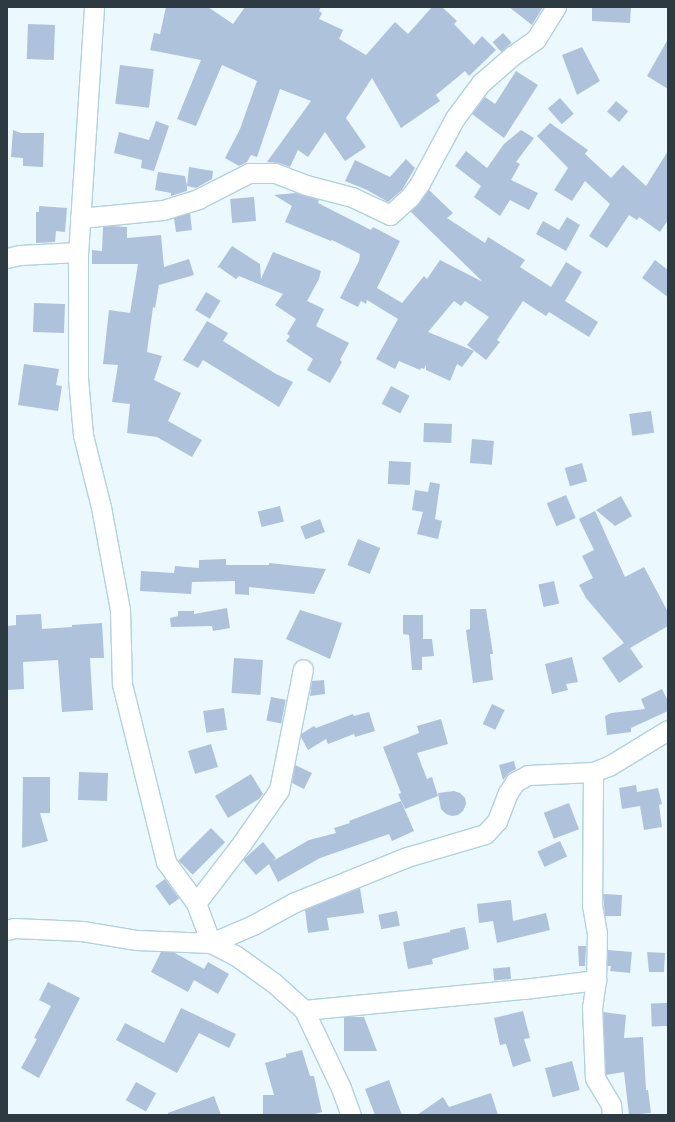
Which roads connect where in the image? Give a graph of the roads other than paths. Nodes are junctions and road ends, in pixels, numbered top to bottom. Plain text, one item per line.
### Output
1 (94, 7) edge
2 (556, 7) edge
3 (80, 218) junction
4 (78, 252) junction
5 (7, 258) edge
6 (303, 669) dead end
7 (668, 730) edge
8 (593, 772) junction
9 (196, 903) junction
10 (7, 930) edge
11 (212, 943) junction
12 (596, 980) junction
13 (304, 1010) junction
14 (351, 1115) edge
15 (612, 1115) edge

1 - 3 street
2 - 3 street
3 - 4 street
4 - 5 street
4 - 9 street
6 - 9 street
7 - 8 street
8 - 11 street
8 - 12 street
9 - 11 street
10 - 11 street
11 - 13 street
12 - 13 street
12 - 15 street
13 - 14 street

